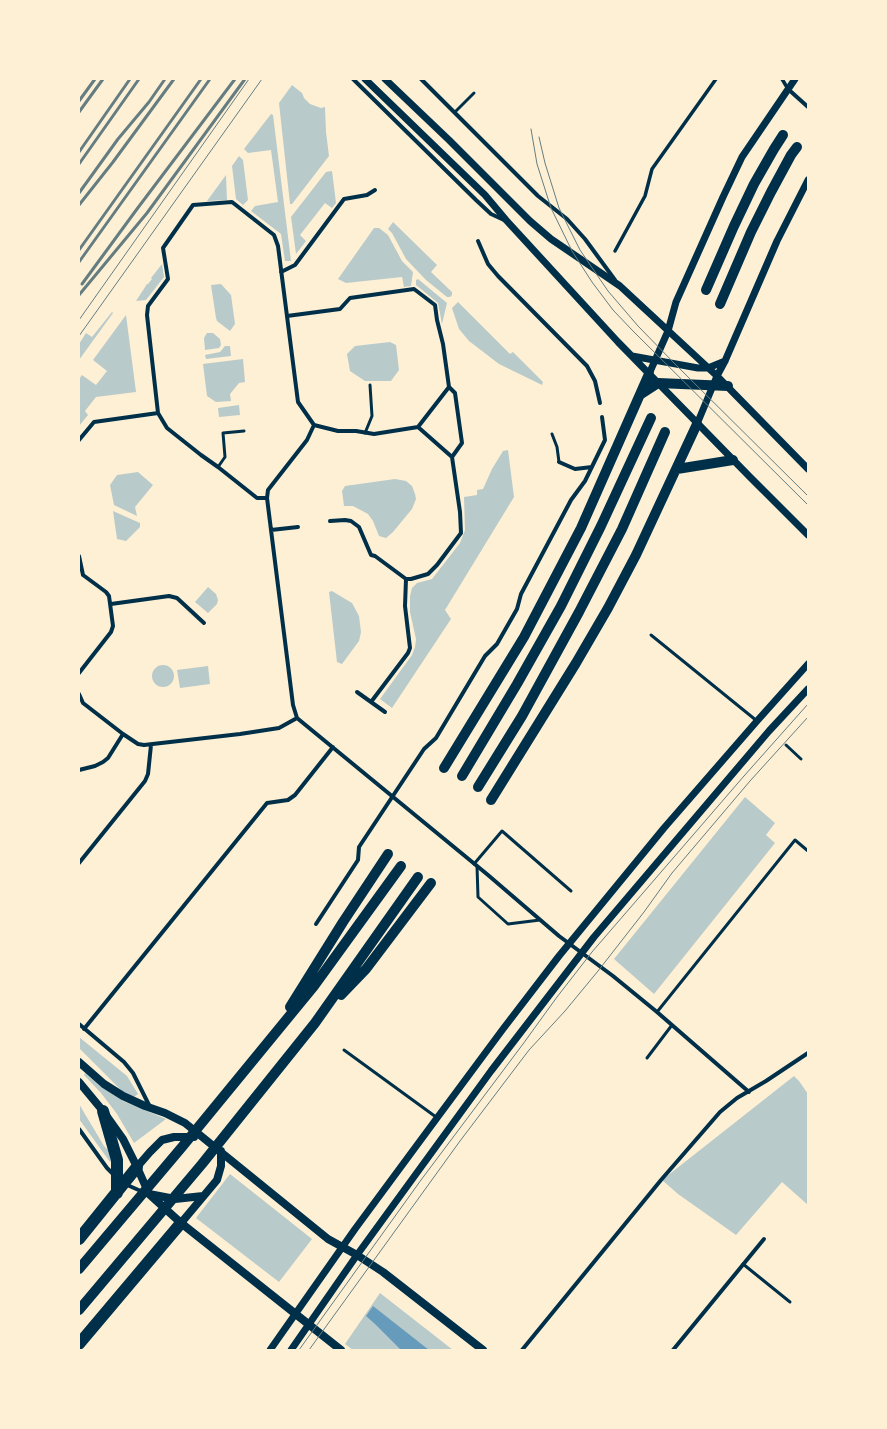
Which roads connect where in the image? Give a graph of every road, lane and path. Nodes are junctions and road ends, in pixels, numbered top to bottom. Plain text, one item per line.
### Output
1 (353, 79) edge
2 (365, 79) edge
3 (385, 79) edge
4 (421, 79) edge
5 (716, 79) edge
6 (782, 79) edge
7 (796, 79) edge
8 (788, 89) junction
9 (474, 93) dead end
10 (808, 107) edge
11 (455, 112) junction
12 (783, 135) dead end
13 (798, 147) dead end
14 (808, 180) edge
15 (376, 190) dead end
16 (506, 220) junction
17 (478, 241) dead end
18 (616, 251) dead end
19 (281, 272) junction
20 (620, 286) junction
21 (706, 290) dead end
22 (720, 304) dead end
23 (287, 316) junction
24 (668, 331) junction
25 (631, 356) junction
26 (656, 360) junction
27 (725, 361) junction
28 (708, 368) junction
29 (650, 374) junction
30 (717, 376) junction
31 (658, 383) junction
32 (370, 385) dead end
33 (712, 386) junction
34 (728, 386) junction
35 (449, 388) junction
36 (641, 394) junction
37 (600, 403) dead end
38 (158, 413) junction
39 (602, 417) dead end
40 (651, 418) dead end
41 (698, 424) junction
42 (314, 425) junction
43 (418, 428) junction
44 (244, 430) dead end
45 (665, 432) dead end
46 (365, 433) junction
47 (552, 434) dead end
48 (79, 440) edge
49 (452, 457) junction
50 (733, 460) junction
51 (559, 462) joint
52 (218, 467) junction
53 (592, 467) junction
54 (677, 469) junction
55 (808, 469) edge
56 (267, 498) junction
57 (330, 521) dead end
58 (298, 527) dead end
59 (271, 530) junction
60 (808, 535) edge
61 (79, 556) edge
62 (406, 579) junction
63 (111, 604) junction
64 (204, 623) dead end
65 (651, 635) dead end
66 (808, 664) edge
67 (79, 672) edge
68 (808, 689) edge
69 (357, 692) dead end
70 (79, 694) edge
71 (371, 702) junction
72 (385, 712) dead end
73 (297, 718) junction
74 (757, 721) junction
75 (123, 734) junction
76 (151, 745) junction
77 (786, 745) dead end
78 (333, 747) junction
79 (801, 759) dead end
80 (444, 768) dead end
81 (79, 770) edge
82 (462, 776) dead end
83 (478, 787) dead end
84 (393, 797) junction
85 (491, 800) dead end
86 (808, 851) edge
87 (388, 854) dead end
88 (79, 862) edge
89 (475, 865) junction
90 (401, 866) dead end
91 (418, 877) dead end
92 (431, 883) dead end
93 (571, 890) dead end
94 (540, 920) junction
95 (316, 924) dead end
96 (569, 943) junction
97 (582, 953) junction
98 (657, 1012) junction
99 (315, 1023) junction
100 (79, 1024) edge
101 (672, 1025) junction
102 (84, 1029) junction
103 (270, 1039) junction
104 (344, 1050) dead end
105 (808, 1053) edge
106 (647, 1058) dead end
107 (79, 1062) edge
108 (79, 1082) edge
109 (749, 1092) junction
110 (150, 1108) junction
111 (103, 1111) junction
112 (437, 1118) junction
113 (79, 1129) edge
114 (203, 1137) junction
115 (222, 1155) junction
116 (139, 1172) junction
117 (123, 1185) junction
118 (149, 1194) junction
119 (203, 1196) junction
120 (177, 1219) junction
121 (79, 1239) edge
122 (764, 1239) dead end
123 (342, 1247) junction
124 (358, 1255) junction
125 (743, 1264) junction
126 (79, 1270) edge
127 (790, 1302) dead end
128 (79, 1310) edge
129 (295, 1313) junction
130 (310, 1325) junction
131 (79, 1344) edge
132 (270, 1350) edge
133 (291, 1350) edge
134 (341, 1350) edge
135 (483, 1350) edge
136 (522, 1350) edge
137 (673, 1350) edge

1 - 16 street
2 - 16 street
3 - 20 street
4 - 11 street
5 - 18 street
6 - 8 street
7 - 8 street
8 - 10 street
8 - 24 street
9 - 11 lane
11 - 20 street
12 - 21 main road
13 - 22 main road
14 - 27 street
15 - 19 street
16 - 25 street
17 - 37 street
19 - 23 street
19 - 38 street
20 - 24 street
23 - 35 street
23 - 42 street
24 - 26 street
24 - 28 street
25 - 26 street
25 - 29 street
26 - 28 street
26 - 29 street
27 - 28 street
27 - 30 street
28 - 30 street
29 - 31 street
29 - 36 main road
30 - 33 street
30 - 34 street
31 - 33 main road
31 - 36 main road
31 - 41 street
32 - 46 lane
33 - 34 main road
33 - 41 street
34 - 55 street
35 - 43 street
35 - 49 street
36 - 80 main road
38 - 48 street
38 - 52 street
39 - 53 street
40 - 82 main road
41 - 50 street
41 - 54 main road
42 - 46 street
42 - 56 street
43 - 46 street
43 - 49 street
44 - 52 lane
45 - 83 main road
47 - 51 lane
49 - 62 street
50 - 54 main road
50 - 60 street
51 - 53 street
52 - 56 street
53 - 84 street
54 - 85 main road
56 - 59 street
57 - 62 street
58 - 59 street
59 - 73 street
61 - 63 street
62 - 71 street
63 - 64 street
63 - 67 street
65 - 74 lane
66 - 74 street
68 - 97 street
69 - 71 street
70 - 75 street
71 - 72 street
73 - 76 street
73 - 78 street
74 - 96 street
75 - 76 street
75 - 81 street
76 - 88 street
77 - 79 lane
78 - 84 street
78 - 102 street
84 - 89 street
84 - 95 street
86 - 98 lane
87 - 103 main road
89 - 93 lane
89 - 94 street
89 - 94 lane
90 - 103 main road
91 - 99 main road
92 - 99 main road
94 - 96 street
96 - 97 street
96 - 112 street
97 - 98 street
97 - 124 street
98 - 101 street
99 - 128 main road
100 - 102 street
101 - 106 lane
101 - 109 street
102 - 110 street
103 - 126 main road
104 - 112 lane
105 - 109 street
107 - 110 main road
108 - 111 main road
109 - 136 street
110 - 114 main road
111 - 116 main road
111 - 117 highway
112 - 123 street
113 - 117 street
114 - 115 main road
114 - 116 main road
115 - 119 main road
115 - 123 main road
116 - 117 highway
116 - 118 main road
117 - 118 street
117 - 121 highway
118 - 119 main road
118 - 120 main road
119 - 120 main road
120 - 129 main road
120 - 131 highway
122 - 125 street
123 - 124 main road
123 - 129 street
124 - 130 street
124 - 135 main road
125 - 127 lane
125 - 137 street
129 - 130 main road
129 - 132 street
130 - 133 street
130 - 134 main road

